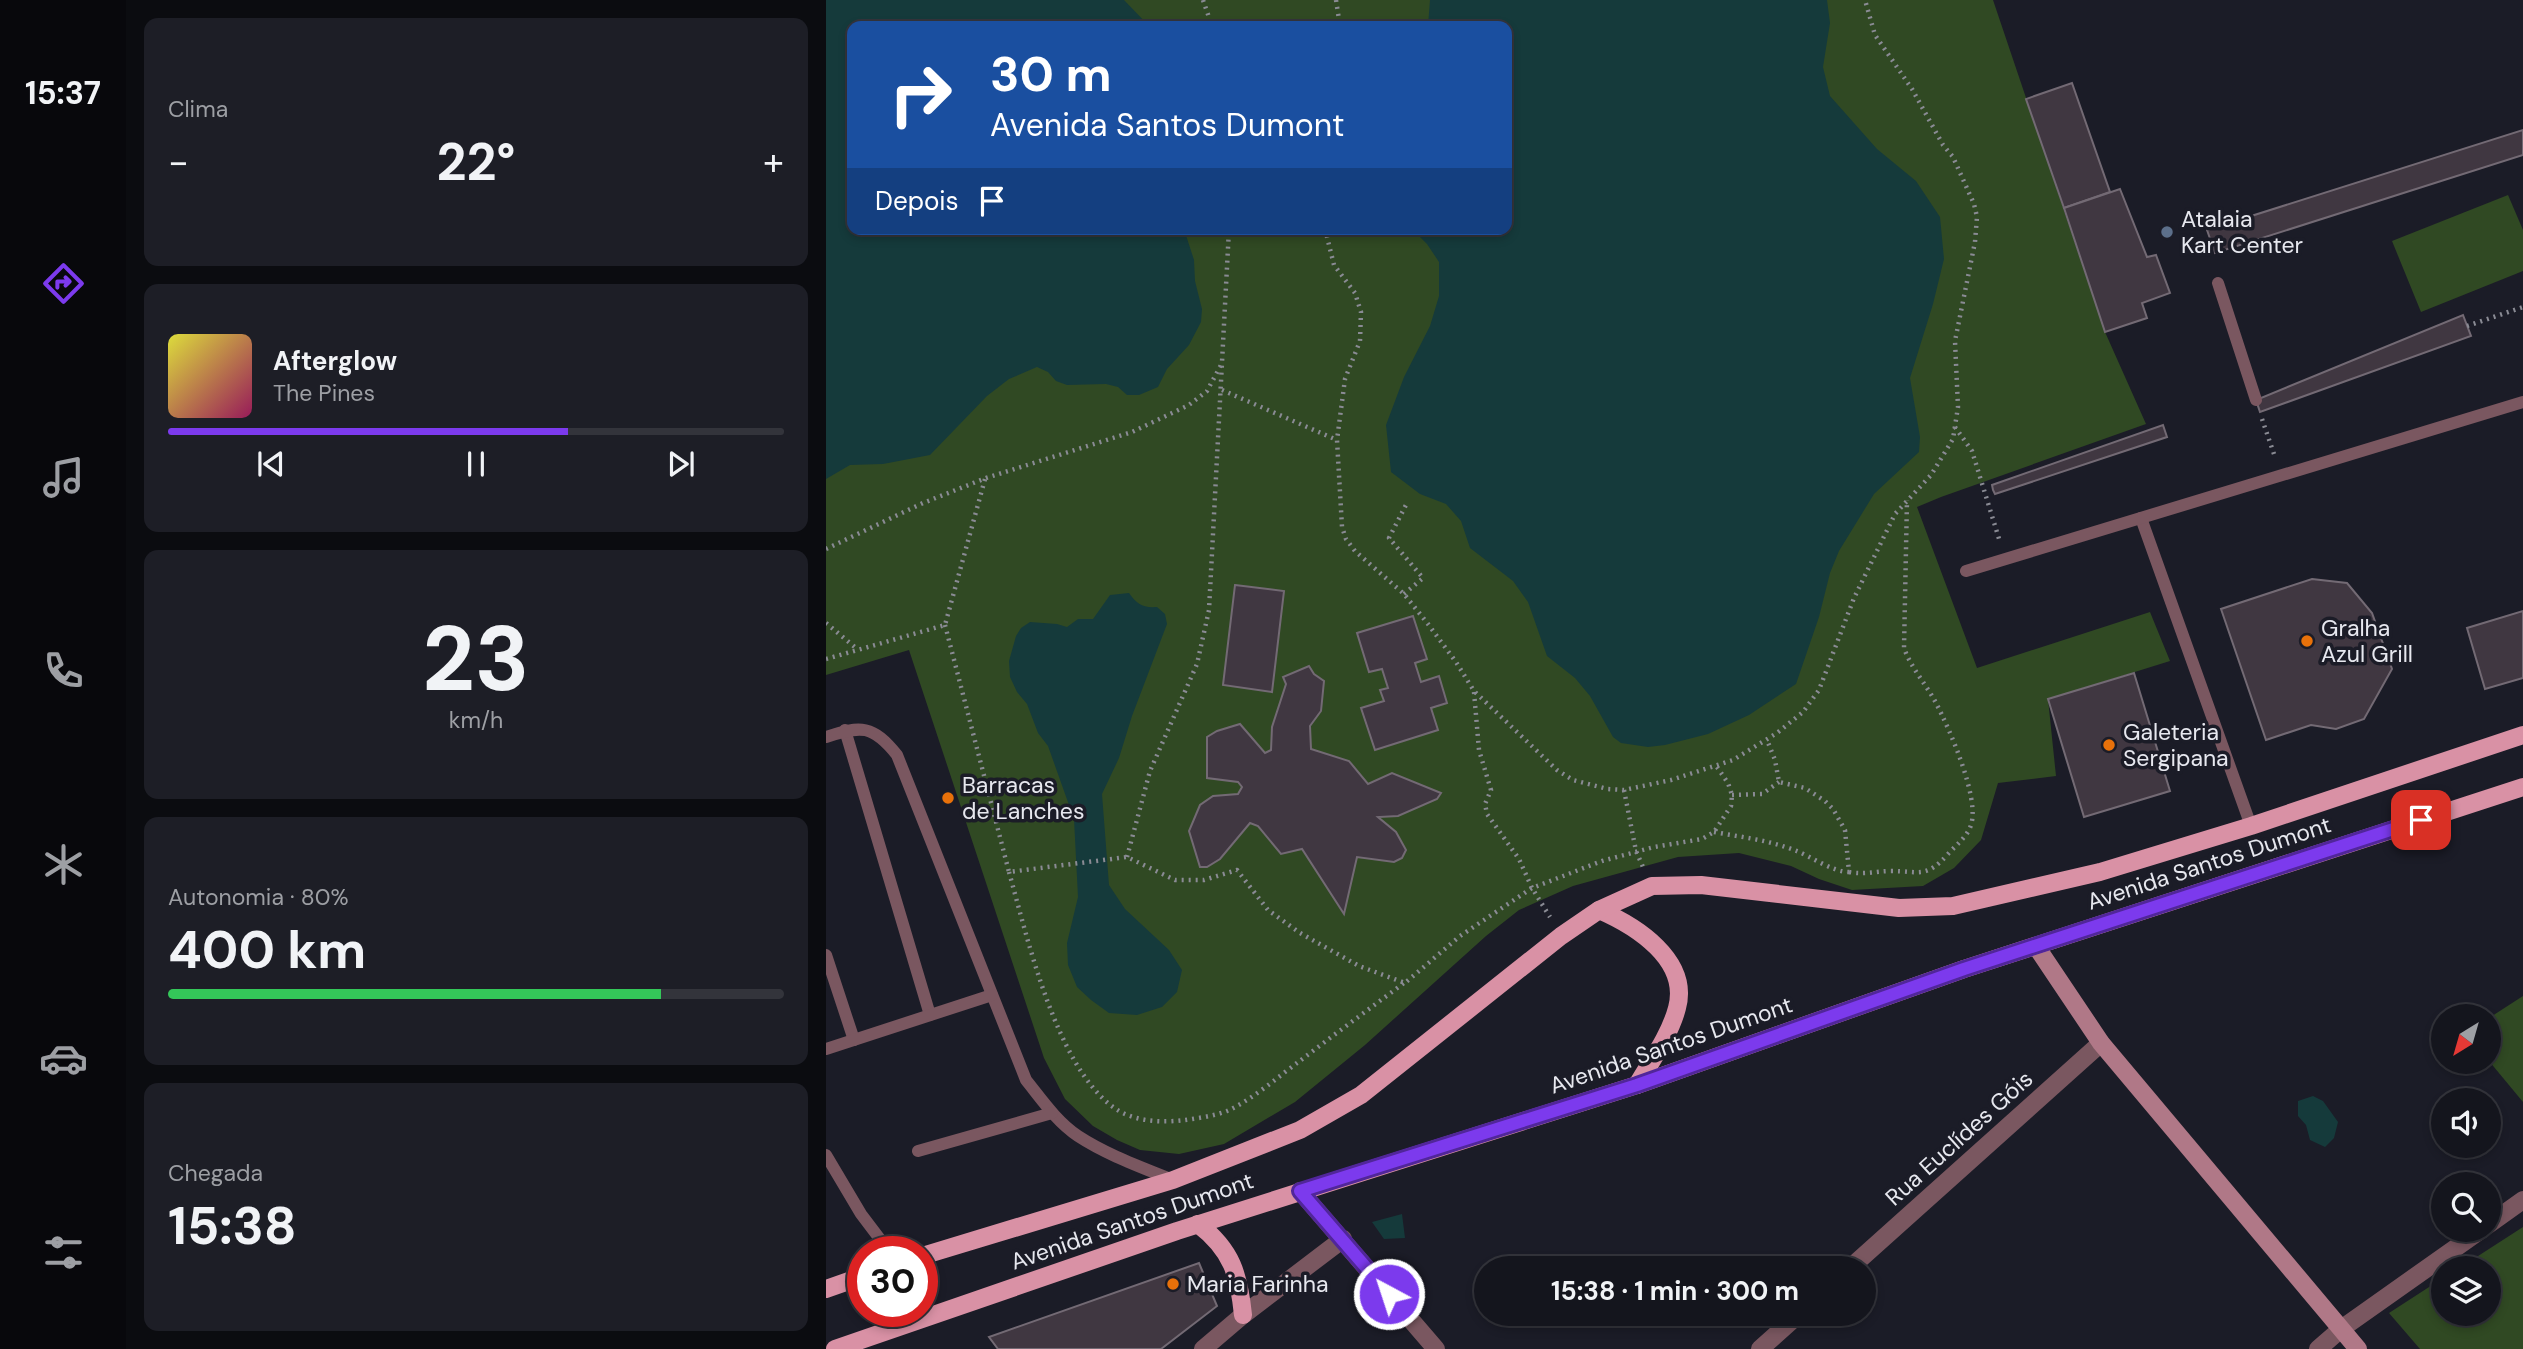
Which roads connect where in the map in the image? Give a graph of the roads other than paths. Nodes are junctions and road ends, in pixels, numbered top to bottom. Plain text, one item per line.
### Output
1 (2218, 283) dead end
2 (2256, 400) road end
3 (2523, 402) edge
4 (2141, 517) junction
5 (1966, 571) dead end
6 (845, 730) junction
7 (2523, 735) edge
8 (826, 737) edge
9 (2523, 786) edge
10 (2251, 826) junction
11 (1600, 910) junction
12 (2036, 946) junction
13 (826, 955) edge
14 (992, 995) junction
15 (930, 1015) junction
16 (854, 1040) junction
17 (2101, 1043) junction
18 (826, 1049) edge
19 (1637, 1085) junction
20 (1052, 1114) junction
21 (918, 1151) dead end
22 (826, 1154) edge
23 (1173, 1180) junction
24 (1300, 1191) junction
25 (2523, 1200) edge
26 (2501, 1216) edge
27 (1198, 1224) junction
28 (878, 1236) edge
29 (1343, 1239) junction
30 (2464, 1242) edge
31 (938, 1251) edge
32 (1863, 1256) edge
33 (847, 1282) edge
34 (826, 1289) edge
35 (1243, 1315) junction
36 (1786, 1326) edge
37 (2341, 1329) junction
38 (835, 1349) edge
39 (1203, 1349) edge
40 (1436, 1349) edge
41 (1760, 1349) edge
42 (2318, 1349) edge
43 (2358, 1349) edge

1 - 2 lane
3 - 4 lane
4 - 5 lane
4 - 10 lane
6 - 8 lane
6 - 14 lane
6 - 15 lane
7 - 10 main road, Avenida Santos Dumont
9 - 12 main road, Avenida Santos Dumont
10 - 11 main road, Avenida Santos Dumont
11 - 19 main road
11 - 23 main road, Avenida Santos Dumont
12 - 17 street
12 - 19 main road, Avenida Santos Dumont
13 - 16 lane
14 - 15 lane
14 - 20 lane
15 - 16 lane
16 - 18 lane
17 - 32 street, Rua Euclídes Góis
17 - 37 street
19 - 24 main road, Avenida Santos Dumont
20 - 21 lane
20 - 23 lane
22 - 28 lane
23 - 31 main road, Avenida Santos Dumont
24 - 27 main road, Avenida Santos Dumont
24 - 29 street
25 - 26 street
27 - 35 main road
27 - 38 main road, Avenida Santos Dumont
29 - 35 street
29 - 40 street
30 - 37 street
33 - 34 main road
35 - 39 street
36 - 41 street
37 - 42 street
37 - 43 street

